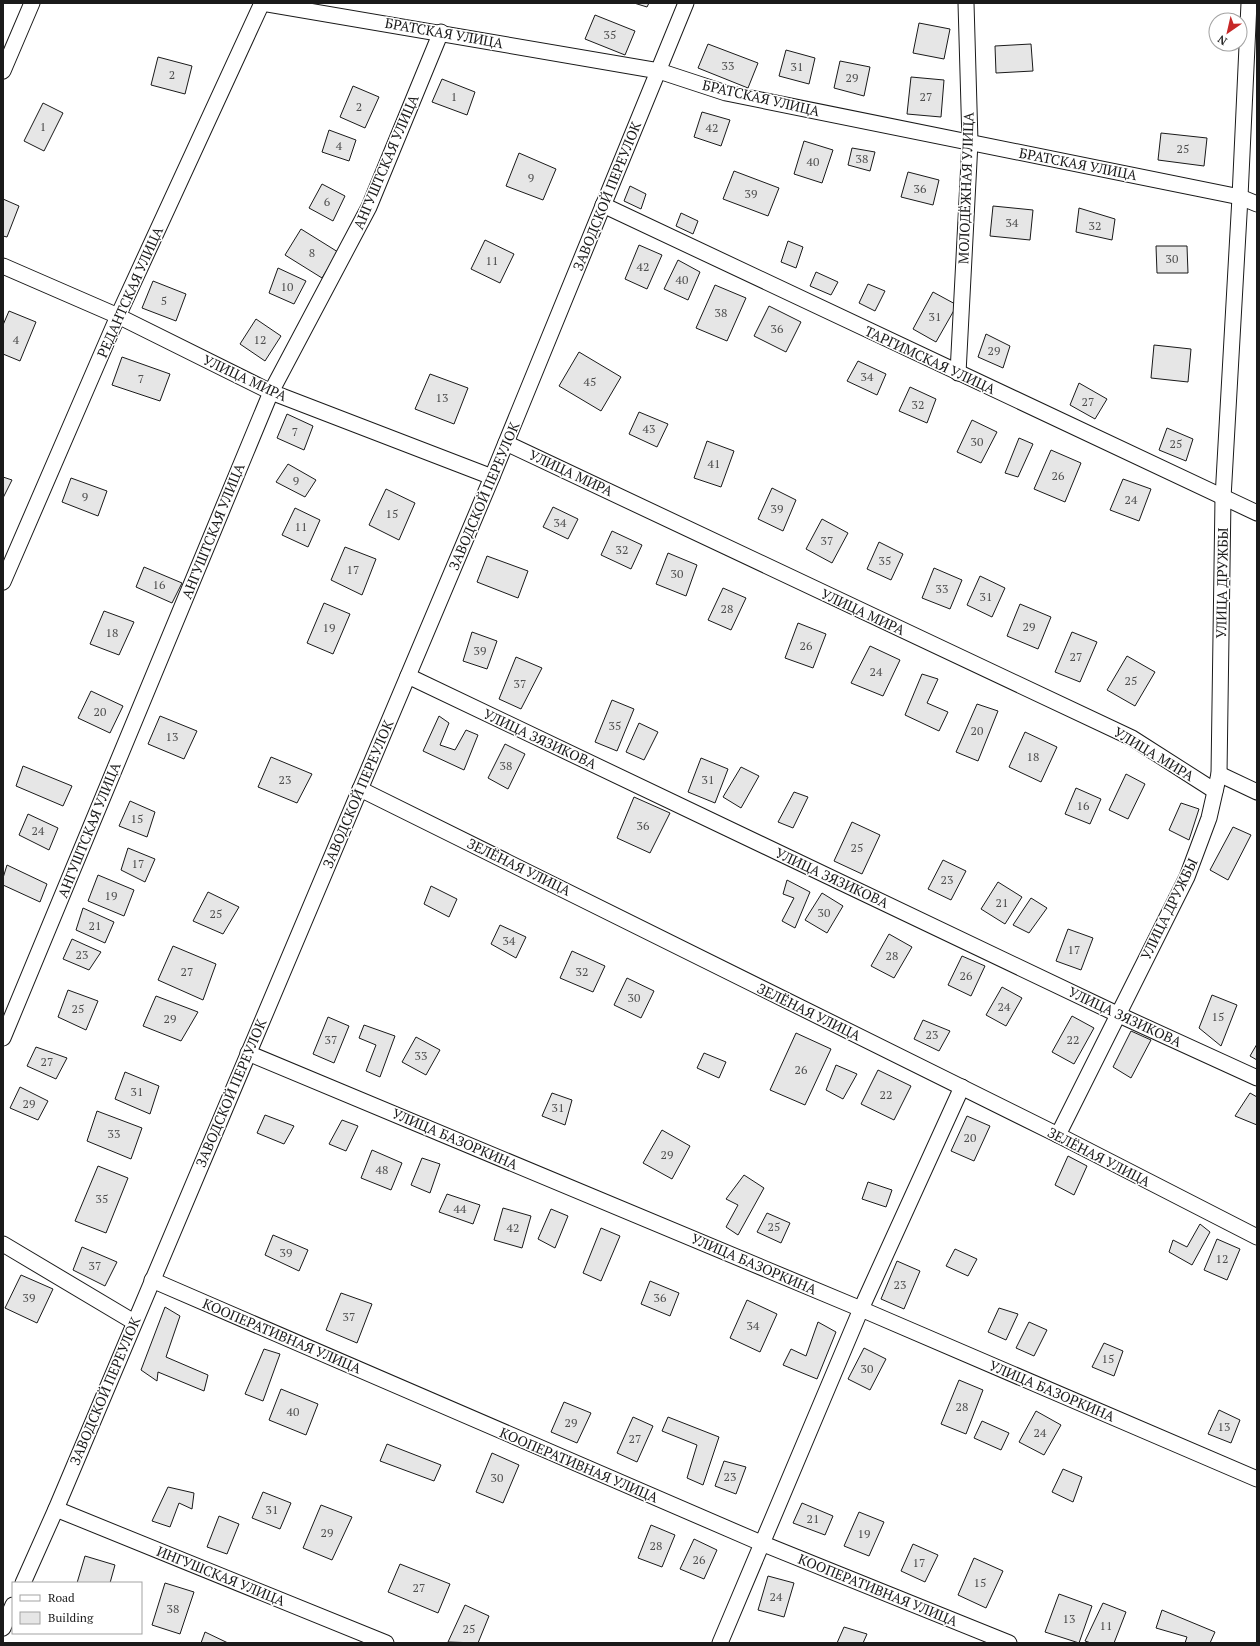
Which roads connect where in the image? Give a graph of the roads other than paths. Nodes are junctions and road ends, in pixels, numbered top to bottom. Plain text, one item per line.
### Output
1 (32, 3) edge
2 (262, 3) edge
3 (686, 3) edge
4 (966, 3) edge
5 (1249, 3) edge
6 (441, 32) junction
7 (3, 71) edge
8 (659, 71) junction
9 (1251, 95) edge
10 (970, 142) junction
11 (1240, 197) junction
12 (1257, 204) edge
13 (604, 205) junction
14 (3, 266) edge
15 (118, 316) junction
16 (958, 373) junction
17 (271, 392) junction
18 (506, 443) junction
19 (492, 477) junction
20 (1223, 498) junction
21 (1257, 514) edge
22 (3, 582) edge
23 (408, 676) junction
24 (1219, 774) junction
25 (360, 788) junction
26 (1215, 791) junction
27 (1257, 792) edge
28 (1117, 1014) junction
29 (3, 1038) edge
30 (248, 1053) junction
31 (1257, 1078) edge
32 (962, 1088) junction
33 (1058, 1135) junction
34 (1257, 1237) edge
35 (3, 1244) edge
36 (152, 1280) junction
37 (861, 1309) junction
38 (134, 1322) junction
39 (1257, 1479) edge
40 (56, 1508) junction
41 (761, 1544) junction
42 (23, 1582) edge
43 (12, 1607) edge
44 (3, 1628) edge
45 (386, 1643) edge
46 (720, 1643) edge
47 (1009, 1643) edge

1 - 7 street
2 - 6 street, БРАТСКАЯ УЛИЦА
2 - 15 street, РЕДАНТСКАЯ УЛИЦА
3 - 8 street, ЗАВОДСКОЙ ПЕРЕУЛОК
4 - 10 street, МОЛОДЁЖНАЯ УЛИЦА
5 - 9 street, УЛИЦА ДРУЖБЫ
6 - 8 street, БРАТСКАЯ УЛИЦА
6 - 17 street, АНГУШТСКАЯ УЛИЦА
8 - 10 street, БРАТСКАЯ УЛИЦА
8 - 13 street, ЗАВОДСКОЙ ПЕРЕУЛОК
9 - 11 street, УЛИЦА ДРУЖБЫ
10 - 11 street, БРАТСКАЯ УЛИЦА
10 - 16 street, МОЛОДЁЖНАЯ УЛИЦА
11 - 12 street, БРАТСКАЯ УЛИЦА
11 - 20 street, УЛИЦА ДРУЖБЫ
13 - 16 street, ТАРГИМСКАЯ УЛИЦА
13 - 18 street, ЗАВОДСКОЙ ПЕРЕУЛОК
14 - 15 street, УЛИЦА МИРА
15 - 17 street, УЛИЦА МИРА
15 - 22 street, РЕДАНТСКАЯ УЛИЦА
16 - 20 street, ТАРГИМСКАЯ УЛИЦА
17 - 19 street, УЛИЦА МИРА
17 - 29 street, АНГУШТСКАЯ УЛИЦА
18 - 19 street, ЗАВОДСКОЙ ПЕРЕУЛОК
18 - 26 street, УЛИЦА МИРА
19 - 23 street, ЗАВОДСКОЙ ПЕРЕУЛОК
20 - 21 street, ТАРГИМСКАЯ УЛИЦА
20 - 24 street, УЛИЦА ДРУЖБЫ
23 - 25 street, ЗАВОДСКОЙ ПЕРЕУЛОК
23 - 28 street, УЛИЦА ЗЯЗИКОВА
24 - 26 street, УЛИЦА ДРУЖБЫ
24 - 27 street
25 - 30 street, ЗАВОДСКОЙ ПЕРЕУЛОК
25 - 32 street, ЗЕЛЁНАЯ УЛИЦА
26 - 28 street, УЛИЦА ДРУЖБЫ
28 - 31 street, УЛИЦА ЗЯЗИКОВА
28 - 33 street, УЛИЦА ДРУЖБЫ
30 - 36 street, ЗАВОДСКОЙ ПЕРЕУЛОК
30 - 37 street, УЛИЦА БАЗОРКИНА
32 - 33 street, ЗЕЛЁНАЯ УЛИЦА
32 - 37 street
33 - 34 street, ЗЕЛЁНАЯ УЛИЦА
35 - 38 street
36 - 38 street, ЗАВОДСКОЙ ПЕРЕУЛОК
36 - 41 street, КООПЕРАТИВНАЯ УЛИЦА
37 - 39 street, УЛИЦА БАЗОРКИНА
37 - 41 street
38 - 40 street, ЗАВОДСКОЙ ПЕРЕУЛОК
40 - 42 street, ЗАВОДСКОЙ ПЕРЕУЛОК
40 - 45 street, ИНГУШСКАЯ УЛИЦА
41 - 46 street
41 - 47 street, КООПЕРАТИВНАЯ УЛИЦА
43 - 44 street

